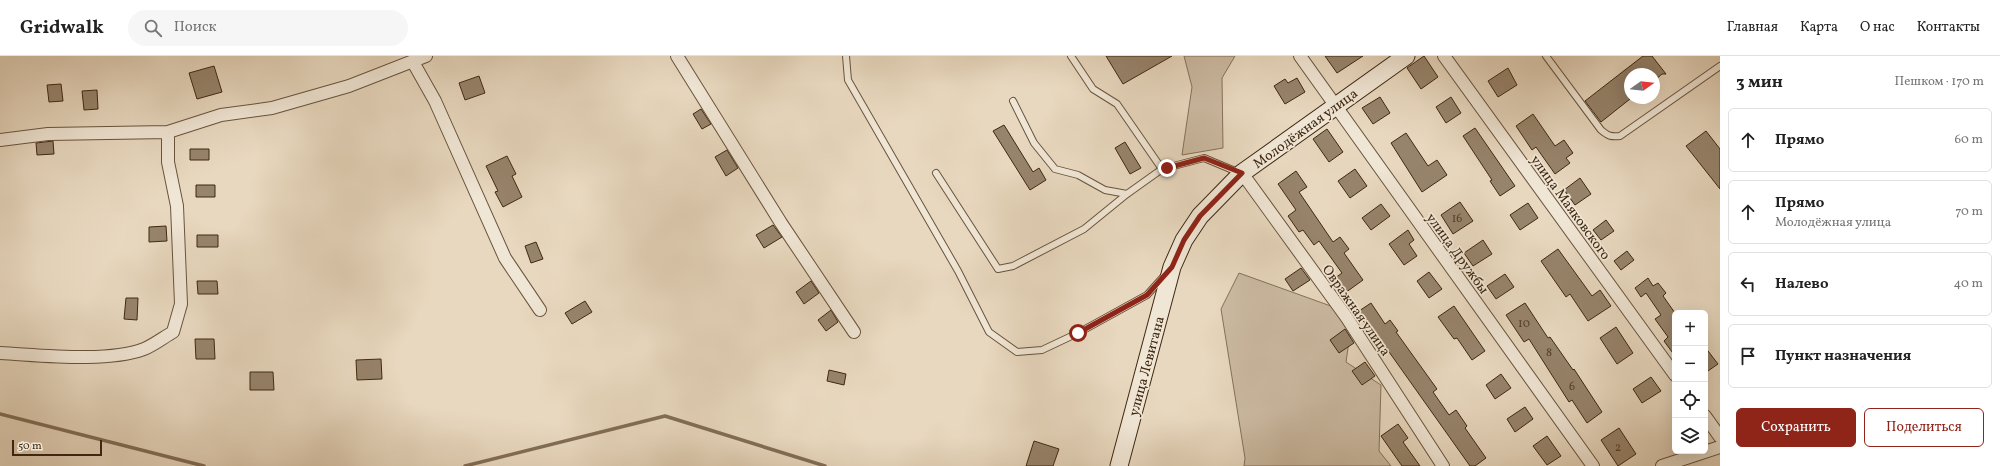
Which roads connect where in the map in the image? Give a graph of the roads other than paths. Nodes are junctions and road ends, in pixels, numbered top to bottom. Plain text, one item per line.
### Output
1 (426, 56) edge
2 (677, 56) edge
3 (846, 56) edge
4 (1071, 56) edge
5 (1300, 56) edge
6 (1406, 56) edge
7 (1444, 56) edge
8 (1546, 56) edge
9 (413, 62) junction
10 (1720, 66) edge
11 (1013, 101) dead end
12 (1334, 106) junction
13 (168, 132) junction
14 (0, 140) edge
15 (1162, 169) junction
16 (936, 173) dead end
17 (1242, 173) junction
18 (1127, 194) junction
19 (1172, 267) junction
20 (540, 310) dead end
21 (854, 332) dead end
22 (0, 353) edge
23 (1672, 371) edge
24 (1706, 418) edge
25 (1720, 437) edge
26 (1720, 448) edge
27 (1119, 466) edge
28 (1443, 466) edge
29 (1592, 466) edge
30 (1662, 466) edge

1 - 9 street
2 - 21 street
3 - 19 lane
4 - 15 lane
5 - 12 street, улица Дружбы
6 - 12 main road, Молодёжная улица
7 - 23 street, улица Маяковского
8 - 10 lane
9 - 13 street
9 - 20 street
11 - 18 lane
12 - 17 main road, Молодёжная улица
12 - 29 street, улица Дружбы
13 - 14 street
13 - 22 street
15 - 17 lane
15 - 18 lane
16 - 18 lane
17 - 19 main road, Молодёжная улица
17 - 28 street, Овражная улица
19 - 27 main road, улица Левитана
24 - 25 street
26 - 30 street

